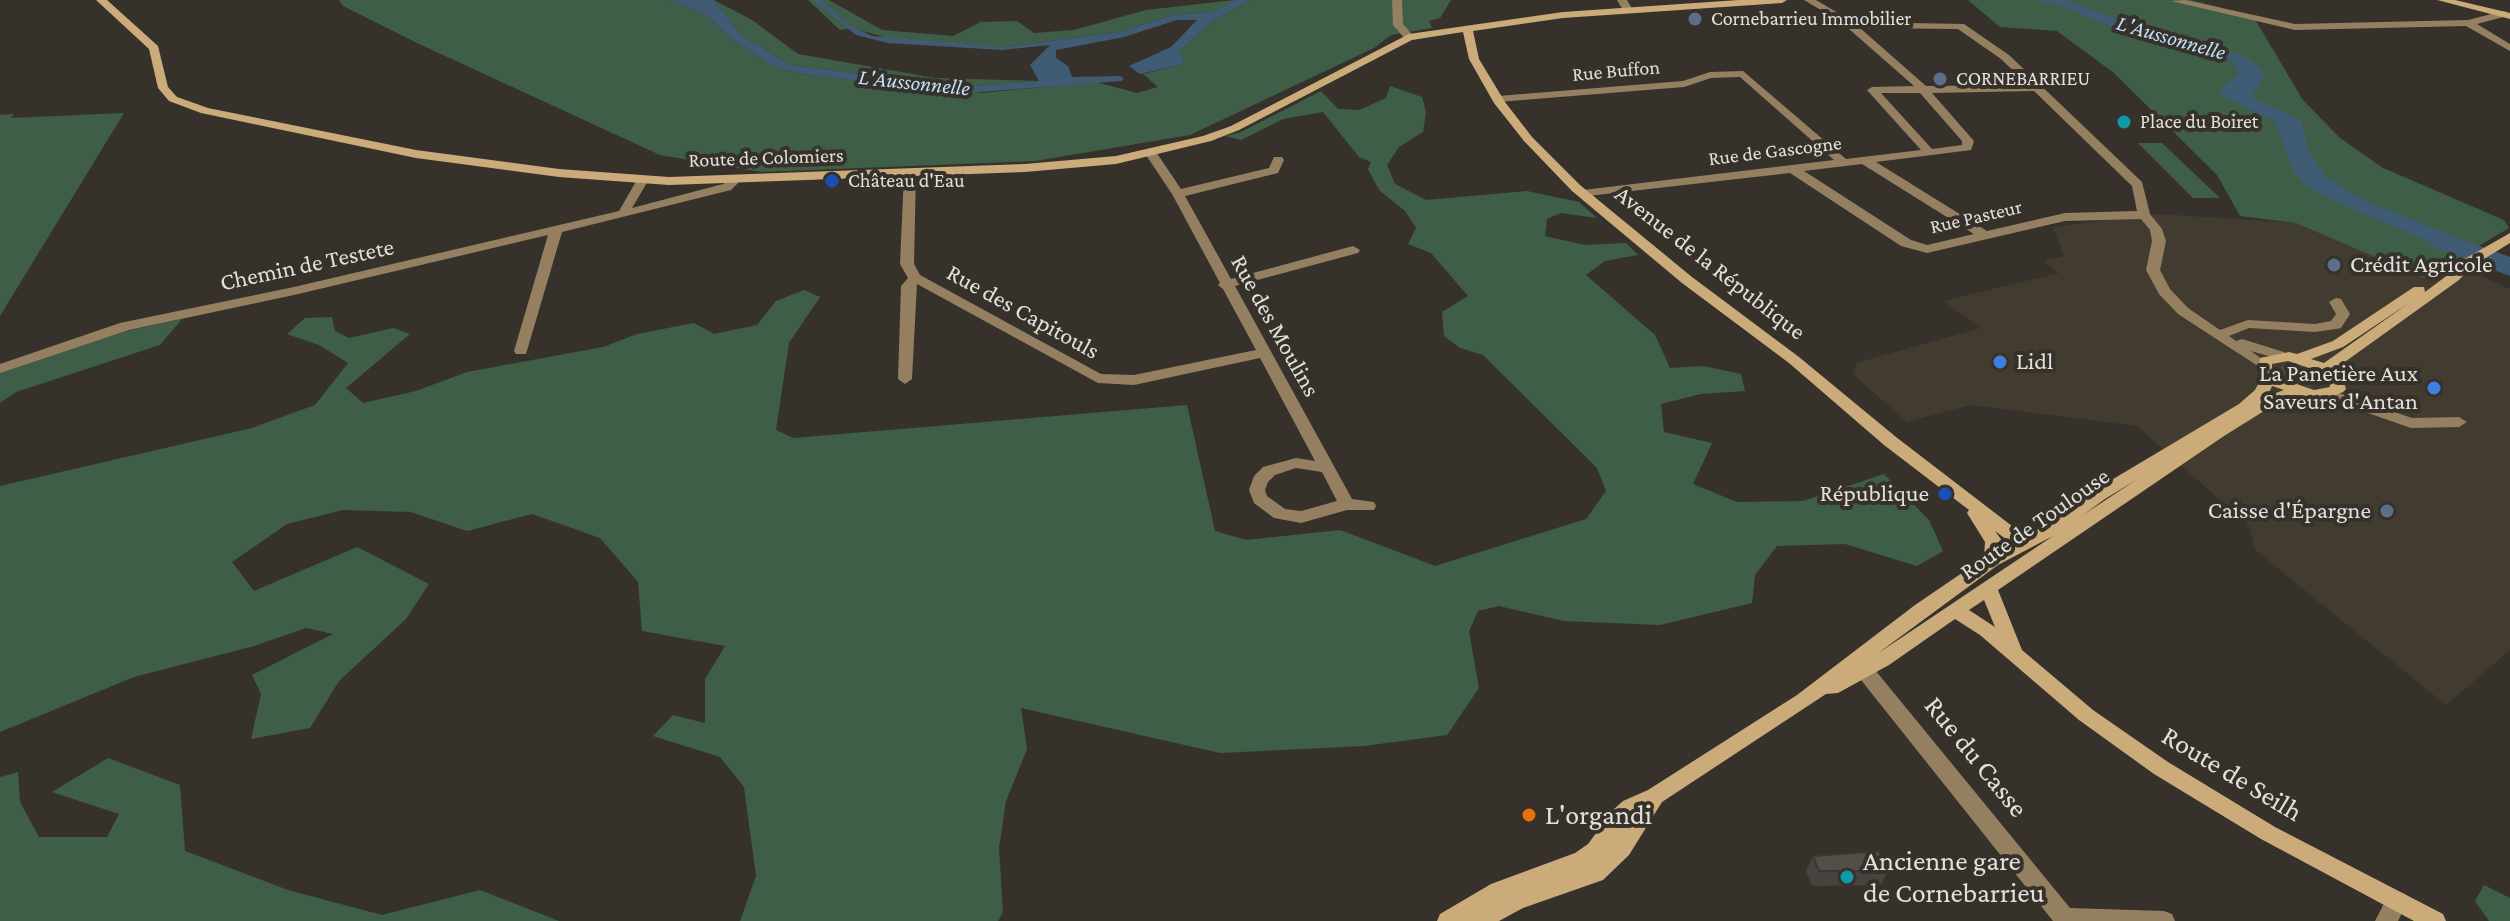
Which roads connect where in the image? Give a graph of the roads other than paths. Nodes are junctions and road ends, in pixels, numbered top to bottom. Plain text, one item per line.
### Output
1 (101, 0) edge
2 (1397, 0) edge
3 (1622, 0) edge
4 (1782, 0) edge
5 (1809, 0) edge
6 (2442, 0) edge
7 (2176, 1) edge
8 (1628, 10) junction
9 (2506, 15) edge
10 (2468, 23) junction
11 (1850, 25) junction
12 (1468, 30) junction
13 (1409, 37) junction
14 (2510, 48) edge
15 (1921, 87) junction
16 (2039, 88) junction
17 (1498, 99) junction
18 (1150, 152) junction
19 (1930, 153) junction
20 (1278, 160) dead end
21 (1864, 160) junction
22 (1844, 163) junction
23 (1791, 168) junction
24 (910, 173) junction
25 (736, 179) junction
26 (642, 181) junction
27 (1178, 194) junction
28 (1583, 194) junction
29 (626, 213) junction
30 (2144, 215) junction
31 (556, 231) junction
32 (1986, 236) junction
33 (2510, 237) edge
34 (1353, 250) dead end
35 (2464, 266) junction
36 (915, 278) junction
37 (1225, 285) junction
38 (2336, 302) dead end
39 (2221, 334) junction
40 (521, 351) dead end
41 (1264, 353) junction
42 (2279, 355) junction
43 (2300, 358) junction
44 (0, 369) edge
45 (2326, 369) junction
46 (2267, 371) junction
47 (905, 379) dead end
48 (2332, 389) junction
49 (2296, 391) junction
50 (2459, 422) dead end
51 (1336, 443) dead end
52 (1319, 448) junction
53 (1327, 468) junction
54 (1965, 500) junction
55 (1347, 504) junction
56 (1368, 506) dead end
57 (2024, 544) junction
58 (1992, 561) junction
59 (1974, 573) junction
60 (1989, 589) junction
61 (1956, 611) junction
62 (2015, 654) junction
63 (1864, 670) junction
64 (1804, 700) junction
65 (1655, 796) junction
66 (2397, 901) junction
67 (2066, 919) edge
68 (1448, 921) edge
69 (1478, 921) edge
70 (2164, 921) edge
71 (2386, 921) edge
72 (2435, 921) edge

1 - 26 street, Route de Colomiers
2 - 13 street
3 - 8 street
4 - 8 street, Route de Colomiers
5 - 11 street
6 - 9 street
7 - 10 street
8 - 12 street, Route de Colomiers
9 - 10 street
10 - 14 street
11 - 15 street
11 - 16 street
12 - 13 street, Route de Colomiers
12 - 17 street, Avenue de la République
13 - 18 street, Route de Colomiers
15 - 16 street
15 - 19 street, Rue de Gascogne
15 - 19 street
16 - 30 street
17 - 22 street, Rue Buffon
17 - 28 street, Avenue de la République
18 - 24 street, Route de Colomiers
18 - 27 street, Rue des Moulins
19 - 21 street, Rue de Gascogne
20 - 27 street
21 - 22 street, Rue de Gascogne
21 - 32 street
22 - 23 street, Rue de Gascogne
23 - 28 street, Rue de Gascogne
23 - 32 street, Rue Pasteur
24 - 25 street, Route de Colomiers
24 - 36 street, Rue des Capitouls
25 - 26 street, Route de Colomiers
25 - 29 street, Chemin de Testete
26 - 29 street
27 - 37 street, Rue des Moulins
28 - 54 street, Avenue de la République
29 - 31 street, Chemin de Testete
30 - 32 street, Rue Pasteur
30 - 39 street
31 - 40 street
31 - 44 street, Chemin de Testete
33 - 35 street
34 - 37 street
35 - 43 street
35 - 45 street
36 - 41 street, Rue des Capitouls
36 - 47 street
37 - 41 street, Rue des Moulins
38 - 39 street
39 - 42 street
39 - 46 street
41 - 52 street, Rue des Moulins
42 - 43 street
42 - 46 street, Route de Toulouse
43 - 45 street
45 - 48 street
46 - 49 street
46 - 57 street, Route de Toulouse
48 - 49 street
48 - 50 street
49 - 60 street, Route de Toulouse
51 - 52 street
52 - 53 street, Rue des Moulins
53 - 55 street, Rue des Moulins
53 - 55 street
54 - 57 street, Avenue de la République
54 - 58 street, Avenue de la République
55 - 56 street
57 - 58 street, Route de Toulouse
57 - 60 street
58 - 59 street, Route de Toulouse
59 - 61 street
59 - 64 street, Route de Toulouse
60 - 61 street, Route de Toulouse
60 - 62 street, Route de Seilh
61 - 62 street, Route de Seilh
61 - 63 street, Route de Toulouse
62 - 66 street, Route de Seilh
63 - 64 street, Route de Toulouse
63 - 67 street, Rue du Casse
64 - 65 street, Route de Toulouse
65 - 68 street, Route de Toulouse
65 - 69 street, Route de Toulouse
66 - 71 street
66 - 72 street, Route de Seilh
67 - 70 street

